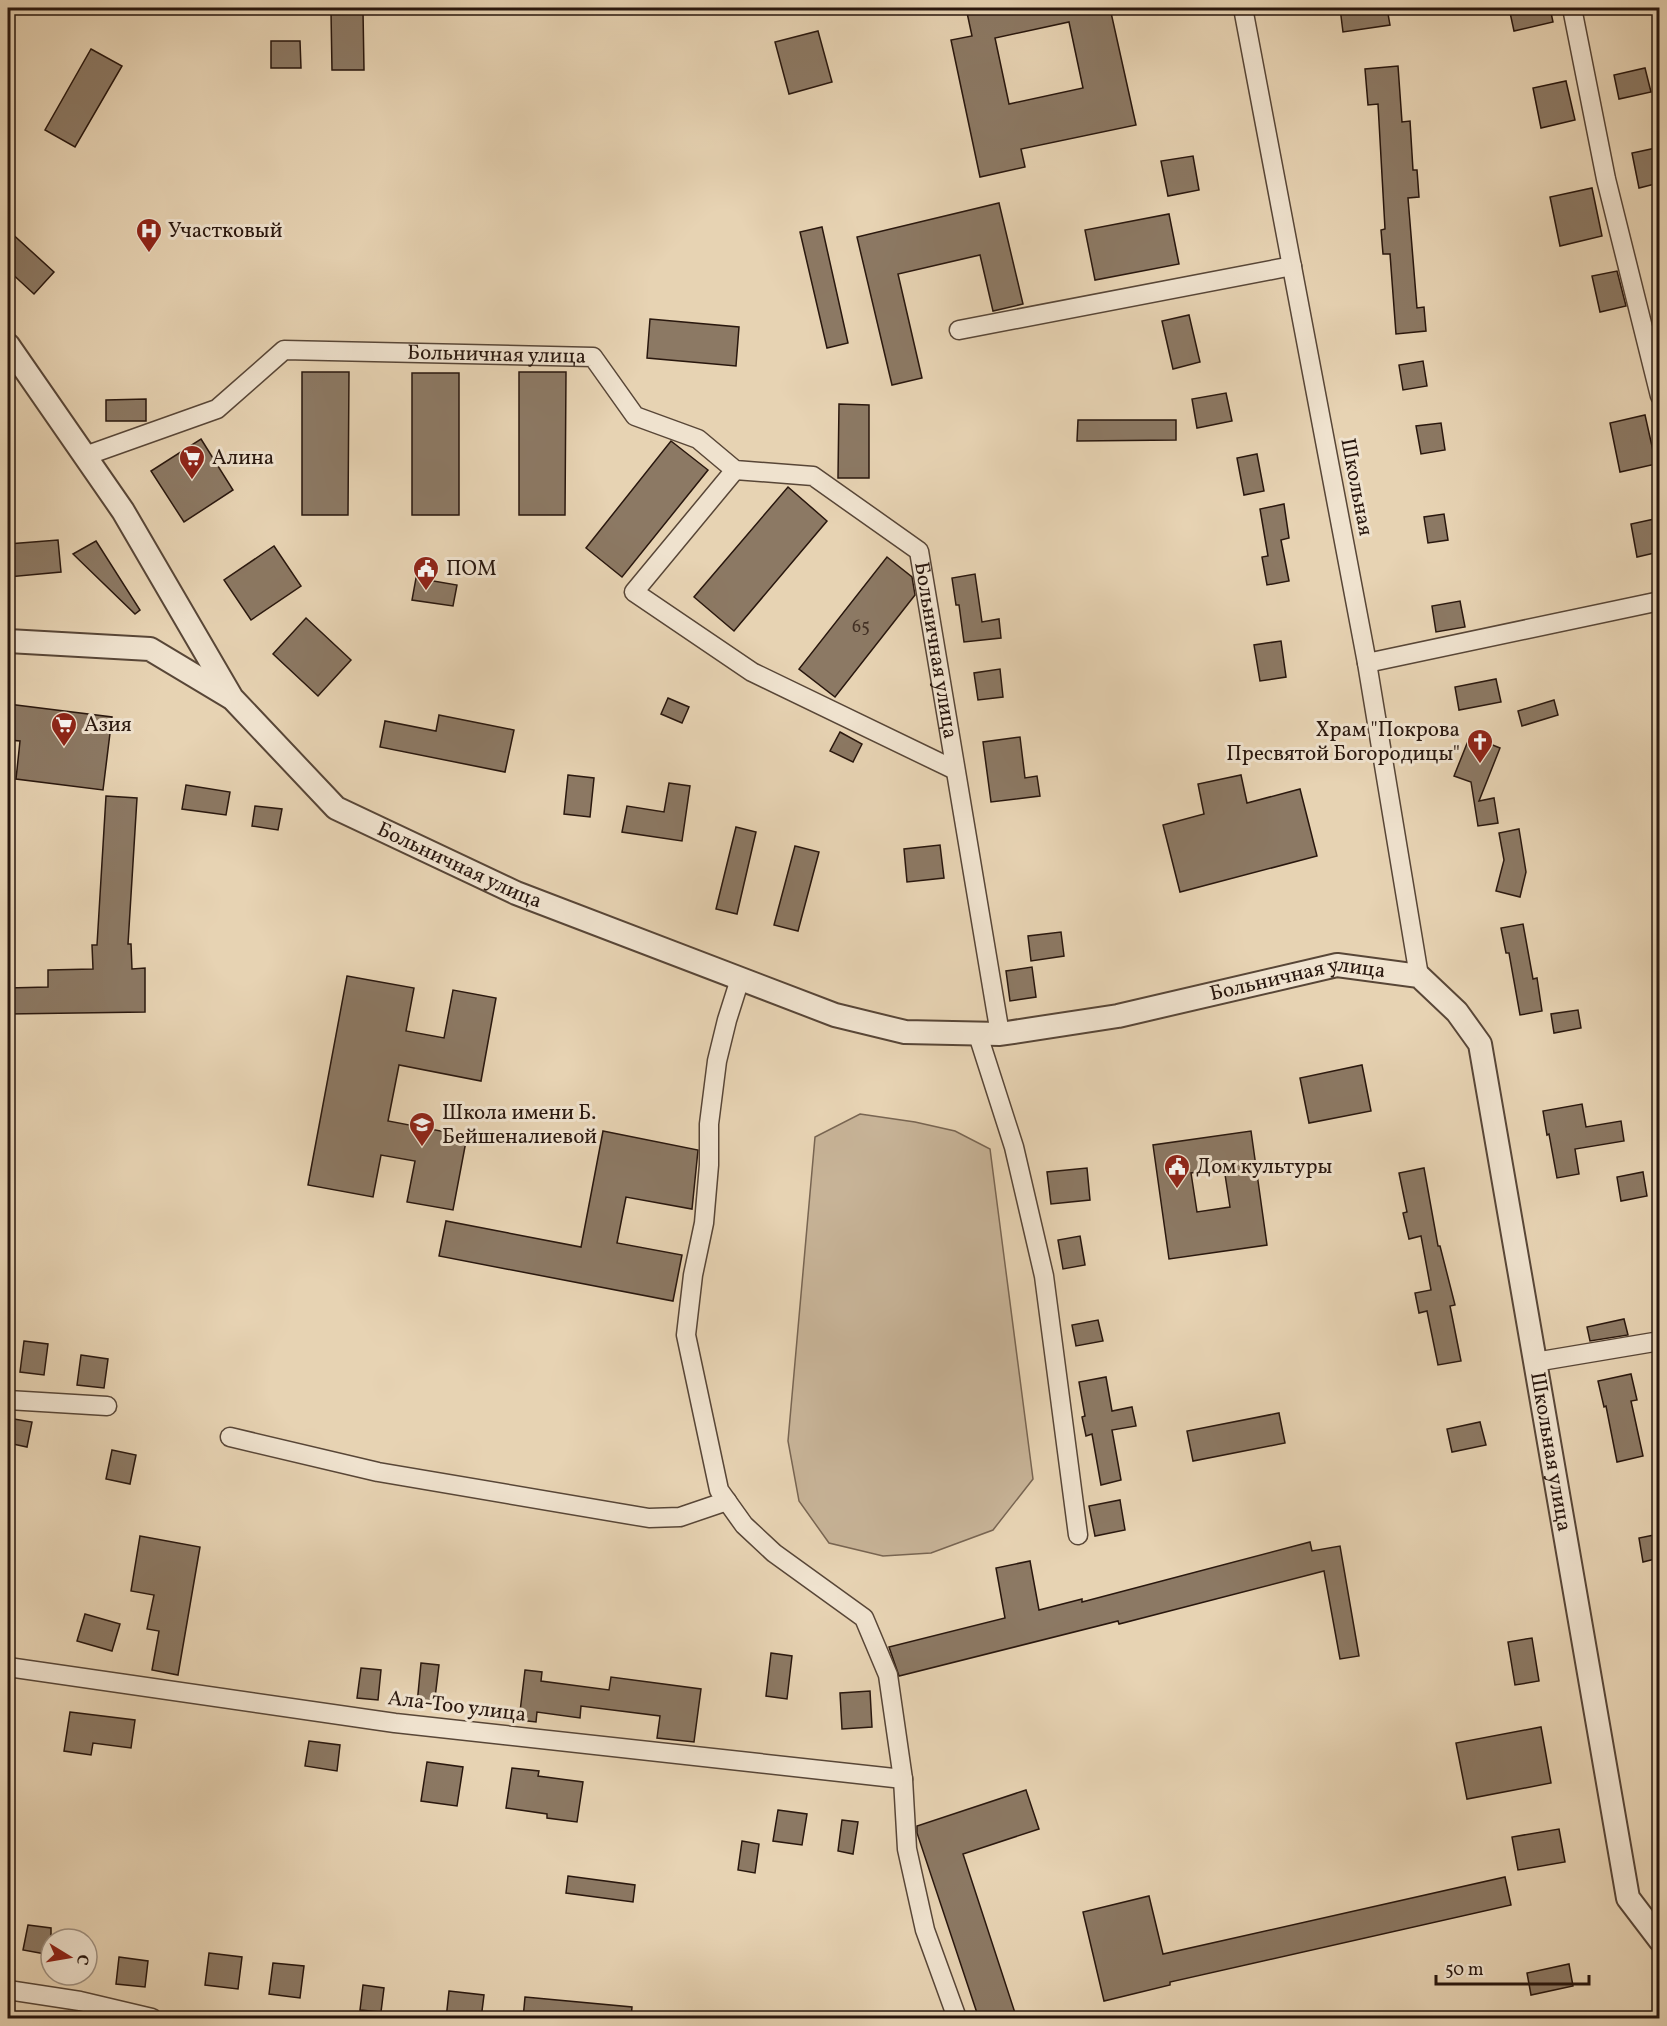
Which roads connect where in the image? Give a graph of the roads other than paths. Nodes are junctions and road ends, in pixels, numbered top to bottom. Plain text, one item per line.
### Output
1 (1243, 8) edge
2 (1572, 8) edge
3 (1292, 266) junction
4 (959, 330) dead end
5 (8, 345) edge
6 (1659, 396) edge
7 (85, 456) junction
8 (735, 471) junction
9 (1659, 601) edge
10 (8, 641) edge
11 (1367, 663) junction
12 (232, 698) junction
13 (955, 770) junction
14 (1419, 976) junction
15 (740, 979) junction
16 (989, 1034) junction
17 (1659, 1341) edge
18 (1535, 1362) junction
19 (8, 1400) edge
20 (107, 1406) dead end
21 (231, 1437) dead end
22 (727, 1501) junction
23 (1078, 1535) dead end
24 (8, 1667) edge
25 (903, 1779) junction
26 (1659, 1940) edge
27 (8, 1990) edge
28 (152, 2019) edge
29 (957, 2019) edge

1 - 3 street, Школьная
2 - 6 street
3 - 4 street
3 - 11 street, Школьная
5 - 7 street, Больничная улица
7 - 8 street, Больничная улица
7 - 12 street, Больничная улица
8 - 13 street, Больничная улица
8 - 13 street
9 - 11 street
10 - 12 street
11 - 14 street, Школьная
12 - 15 street, Больничная улица
13 - 16 street, Больничная улица
14 - 16 street, Больничная улица
14 - 18 street, Школьная улица
15 - 16 street, Больничная улица
15 - 22 street
16 - 23 street
17 - 18 street
18 - 26 street, Школьная улица
19 - 20 street
21 - 22 street
22 - 25 street
24 - 25 street, Ала-Тоо улица
25 - 29 street
27 - 28 street

